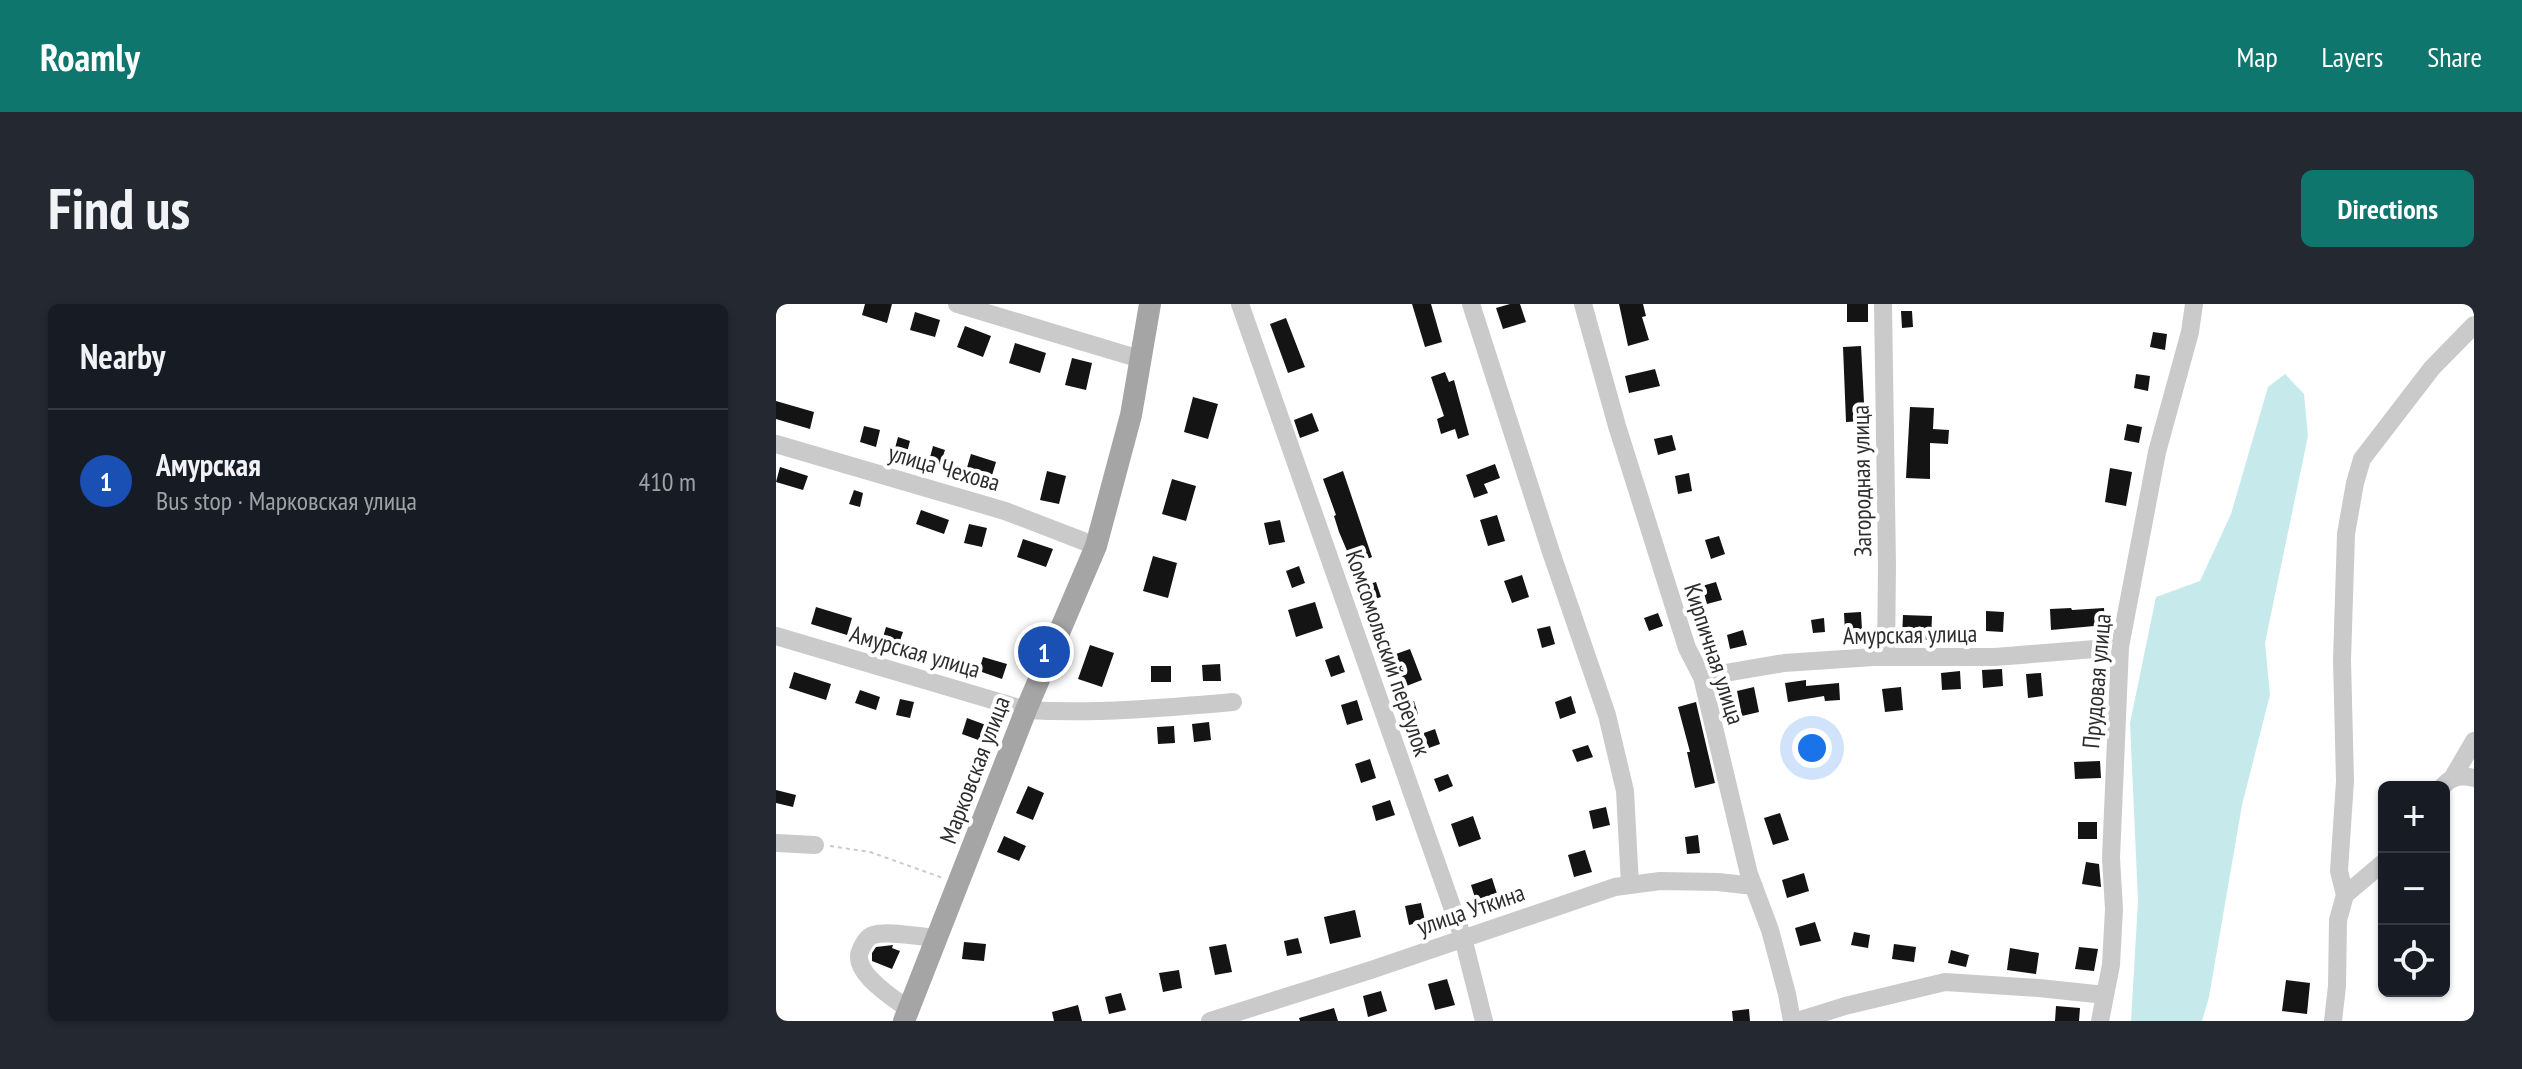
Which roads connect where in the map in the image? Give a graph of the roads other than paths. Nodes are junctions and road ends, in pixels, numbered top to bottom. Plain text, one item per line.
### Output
1 (957, 304) edge
2 (1150, 304) edge
3 (1240, 304) edge
4 (1471, 304) edge
5 (1583, 304) edge
6 (1883, 304) edge
7 (2194, 304) edge
8 (2474, 325) edge
9 (1140, 359) junction
10 (776, 444) edge
11 (1096, 546) junction
12 (776, 636) edge
13 (2120, 647) junction
14 (1886, 657) junction
15 (1702, 677) junction
16 (1233, 702) dead end
17 (1026, 710) junction
18 (2474, 741) edge
19 (2474, 778) edge
20 (2448, 781) edge
21 (2450, 781) edge
22 (776, 843) edge
23 (815, 845) road end
24 (2378, 867) edge
25 (1630, 885) junction
26 (1754, 886) junction
27 (2345, 895) junction
28 (937, 938) junction
29 (1463, 938) junction
30 (2105, 995) junction
31 (906, 1015) edge
32 (1835, 1016) edge
33 (1210, 1021) edge
34 (1484, 1021) edge
35 (1794, 1021) edge
36 (2100, 1021) edge
37 (2333, 1021) edge

1 - 9 street
2 - 9 main road, Марковская улица
3 - 29 street, Комсомольский переулок
4 - 25 street
5 - 15 street, Кирпичная улица
6 - 14 street, Загородная улица
7 - 13 street, Прудовая улица
8 - 27 street
9 - 11 main road, Марковская улица
10 - 11 street, улица Чехова
11 - 17 main road, Марковская улица
12 - 17 street, Амурская улица
13 - 14 street, Амурская улица
13 - 30 street, Прудовая улица
14 - 15 street, Амурская улица
15 - 26 street, Кирпичная улица
16 - 17 street, Амурская улица
17 - 28 main road, Марковская улица
18 - 20 street
19 - 21 street
22 - 23 street
24 - 27 street
25 - 26 street, улица Уткина
25 - 29 street, улица Уткина
26 - 35 street, Кирпичная улица
27 - 37 street
28 - 31 main road, Марковская улица
28 - 31 street
29 - 33 street, улица Уткина
29 - 34 street, Комсомольский переулок
30 - 32 street
30 - 36 street, Прудовая улица
32 - 35 street

